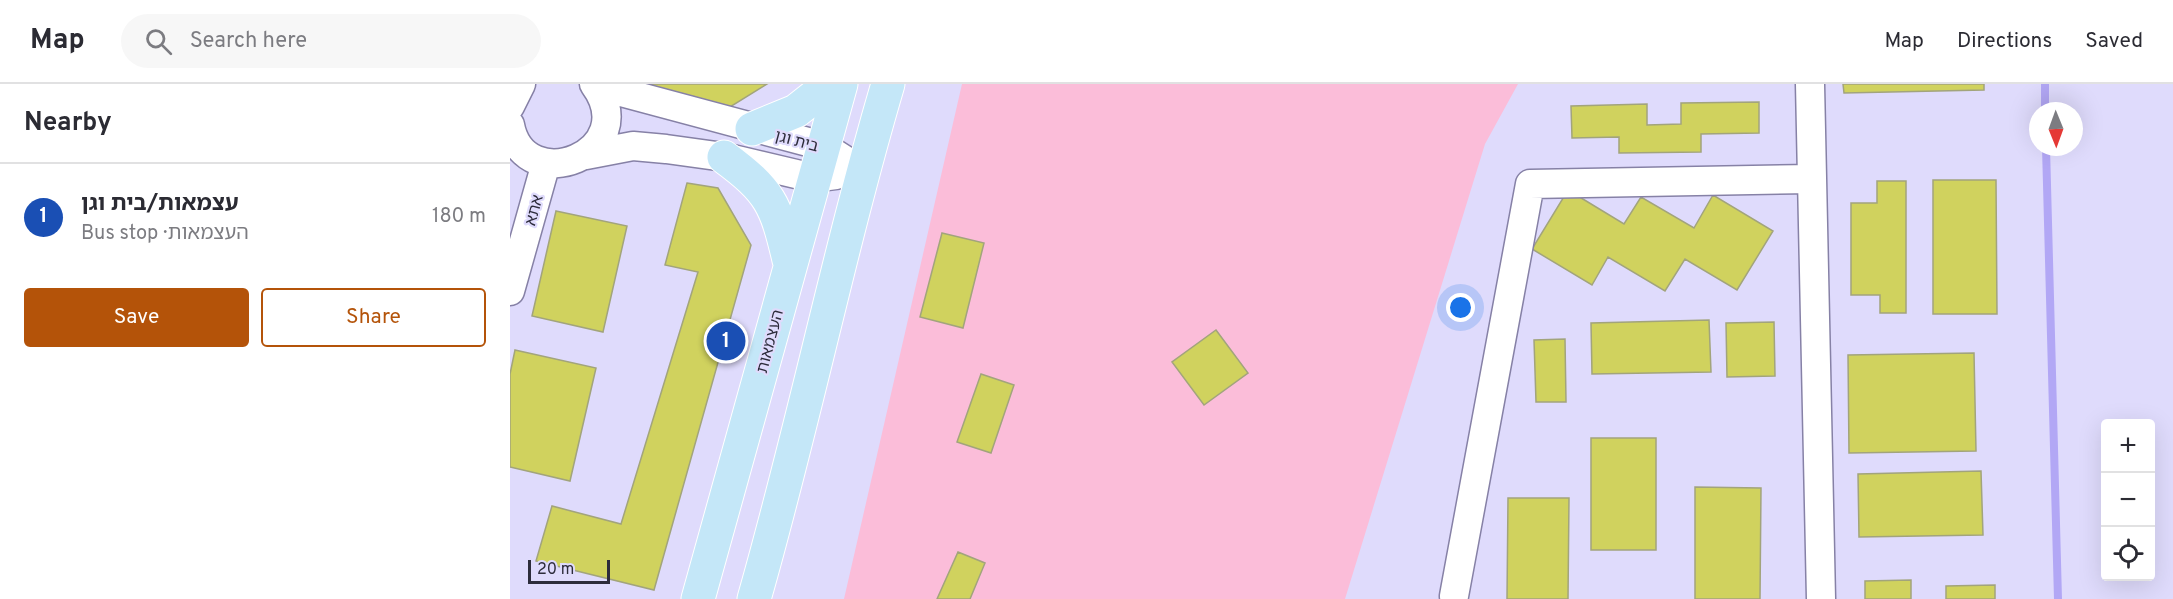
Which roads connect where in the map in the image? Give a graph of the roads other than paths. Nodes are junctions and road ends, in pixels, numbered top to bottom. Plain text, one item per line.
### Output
1 (521, 84) edge
2 (830, 84) edge
3 (841, 84) edge
4 (888, 84) edge
5 (1810, 84) edge
6 (595, 85) edge
7 (510, 106) edge
8 (510, 125) edge
9 (752, 129) junction
10 (822, 146) junction
11 (586, 154) junction
12 (724, 157) junction
13 (546, 163) junction
14 (862, 171) junction
15 (813, 178) junction
16 (1811, 178) junction
17 (790, 262) junction
18 (510, 291) edge
19 (1454, 596) dead end
20 (698, 599) edge
21 (754, 599) edge
22 (1821, 599) edge

1 - 7 street
2 - 9 main road
3 - 10 main road, העצמאות
4 - 14 main road
5 - 16 street
6 - 9 street, בית וגן
6 - 11 street
8 - 13 street
9 - 10 street, בית וגן
10 - 14 street, בית וגן
10 - 15 main road, העצמאות
11 - 12 street, בית וגן
11 - 13 street, בית וגן
12 - 15 street, בית וגן
12 - 17 main road
13 - 18 street, אתא
14 - 15 street, בית וגן
14 - 21 main road
15 - 17 main road, העצמאות
16 - 19 street
16 - 22 street
17 - 20 main road, העצמאות

